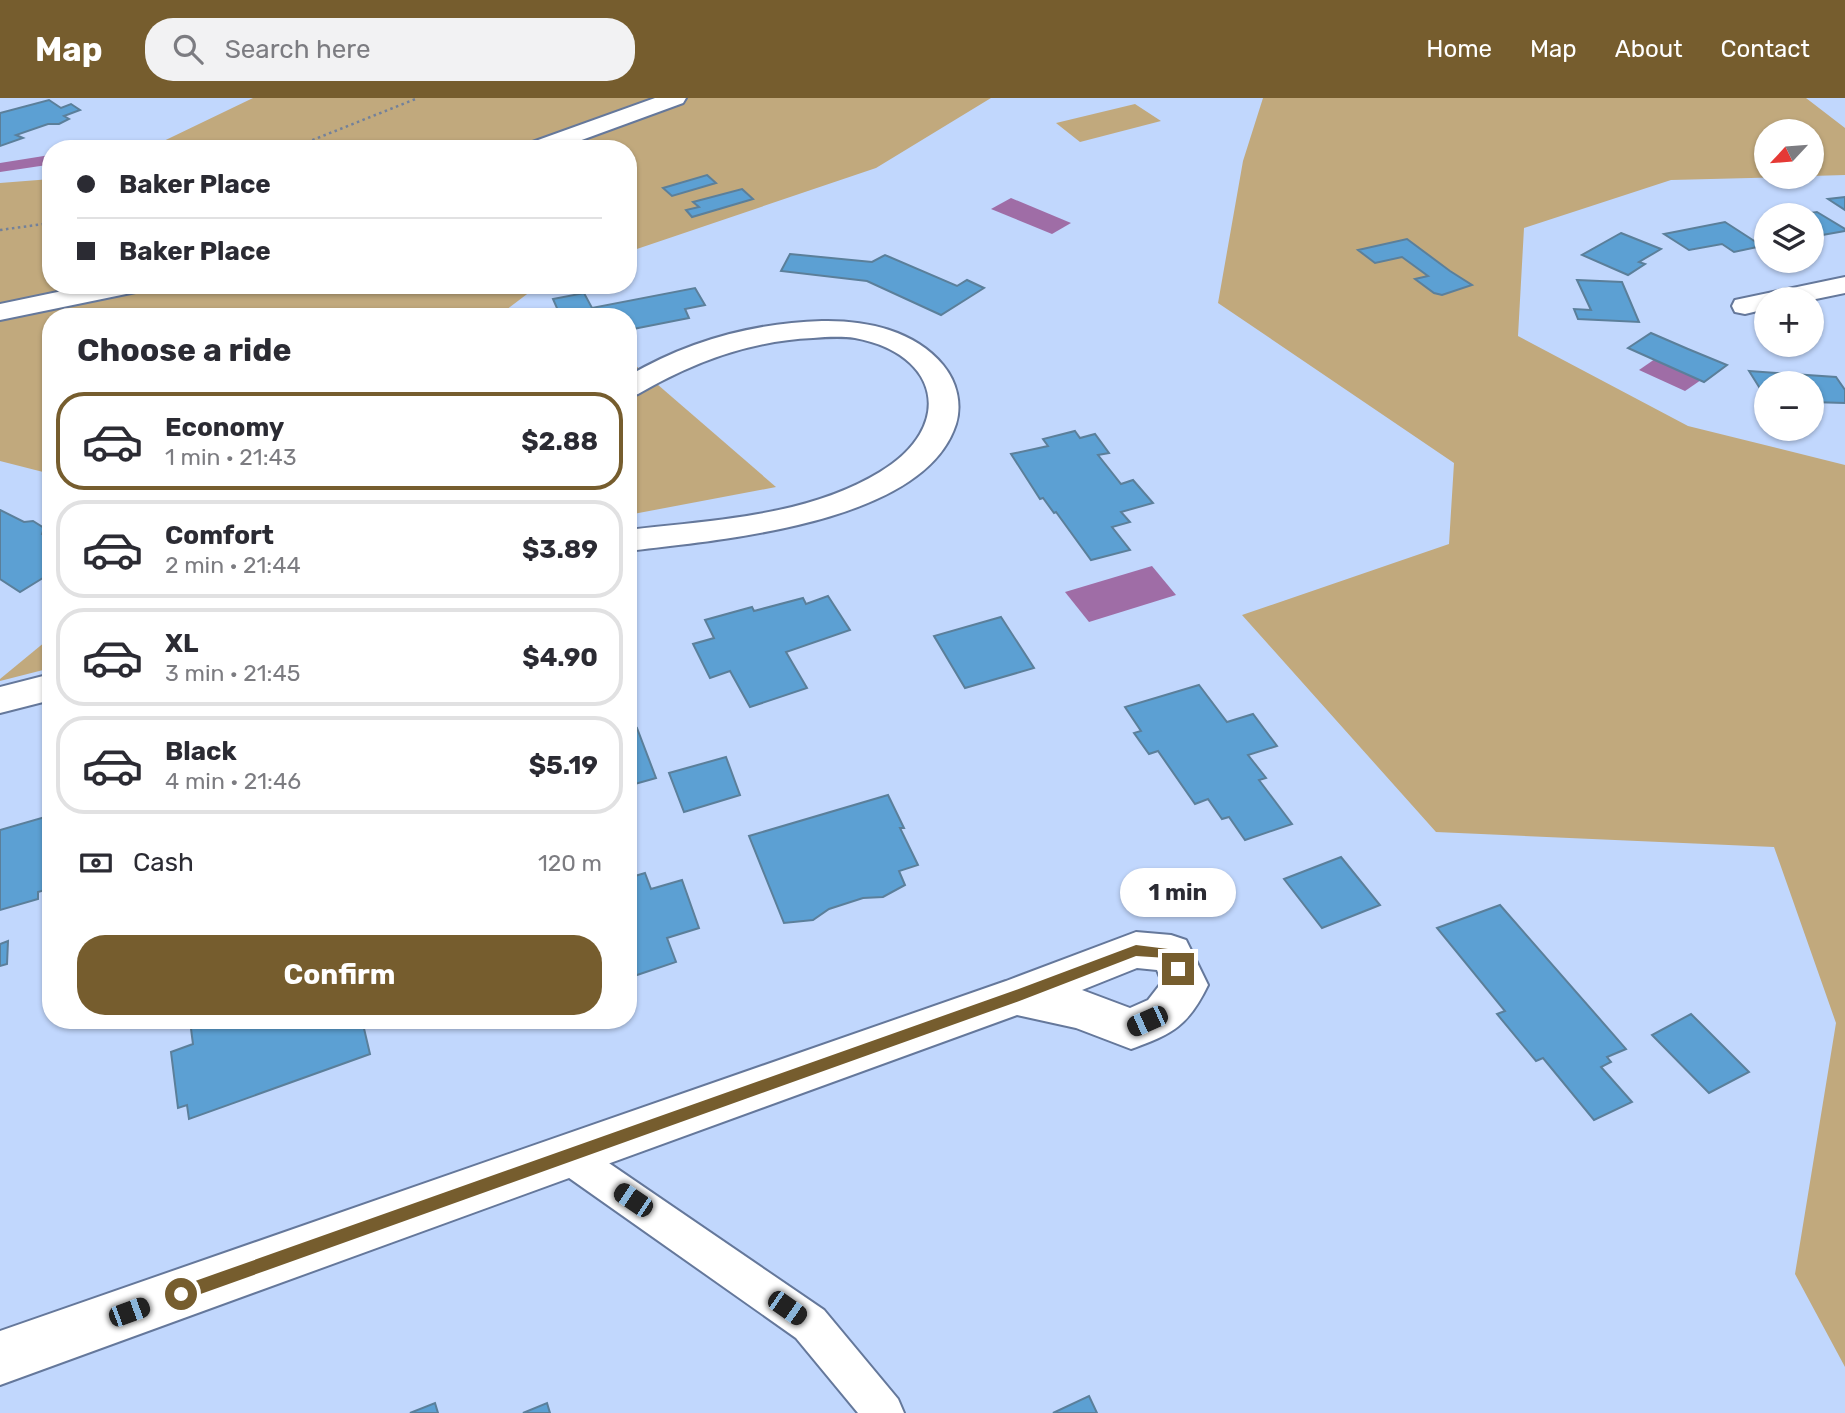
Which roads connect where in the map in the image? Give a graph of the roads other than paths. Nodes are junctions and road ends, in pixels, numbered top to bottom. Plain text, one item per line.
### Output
1 (675, 98) edge
2 (561, 140) edge
3 (1845, 285) edge
4 (1824, 289) edge
5 (87, 294) edge
6 (0, 312) edge
7 (637, 383) edge
8 (637, 540) edge
9 (42, 689) edge
10 (0, 701) edge
11 (1017, 996) dead end
12 (568, 1156) junction
13 (0, 1358) edge
14 (884, 1413) edge

1 - 2 street
3 - 4 street
5 - 6 street
7 - 8 street
9 - 10 street
11 - 12 street
12 - 13 street
12 - 14 lane

